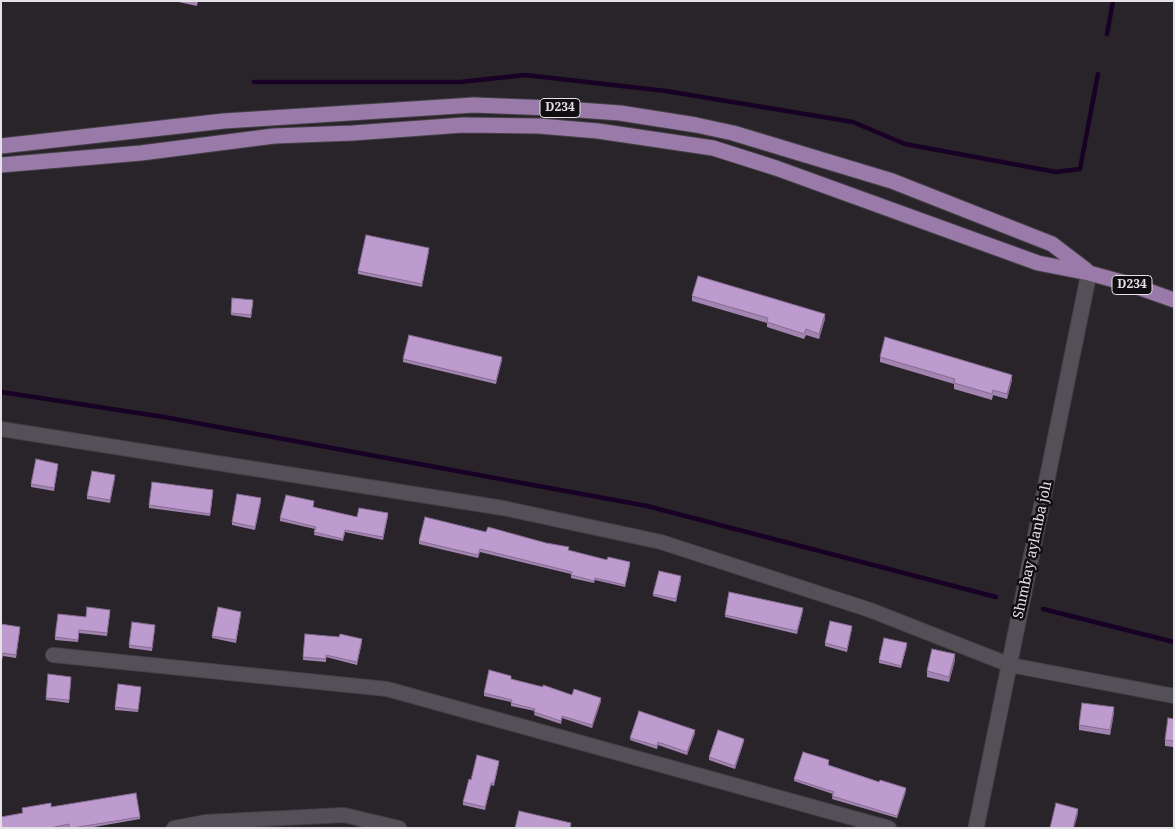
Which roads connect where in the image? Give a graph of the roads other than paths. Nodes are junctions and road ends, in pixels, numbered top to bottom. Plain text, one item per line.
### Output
1 (1, 146) edge
2 (1, 165) edge
3 (1089, 273) junction
4 (1174, 300) edge
5 (1, 429) edge
6 (53, 655) dead end
7 (1010, 664) junction
8 (1174, 696) edge
9 (174, 828) edge
10 (399, 828) edge
11 (889, 828) edge
12 (976, 828) edge

1 - 3 main road, D234
2 - 3 main road, D234
3 - 4 main road, D234
3 - 7 main road, Shımbay aylanba jolı
5 - 7 street
6 - 11 street
7 - 8 street
7 - 12 main road, Shımbay aylanba jolı
9 - 10 street

